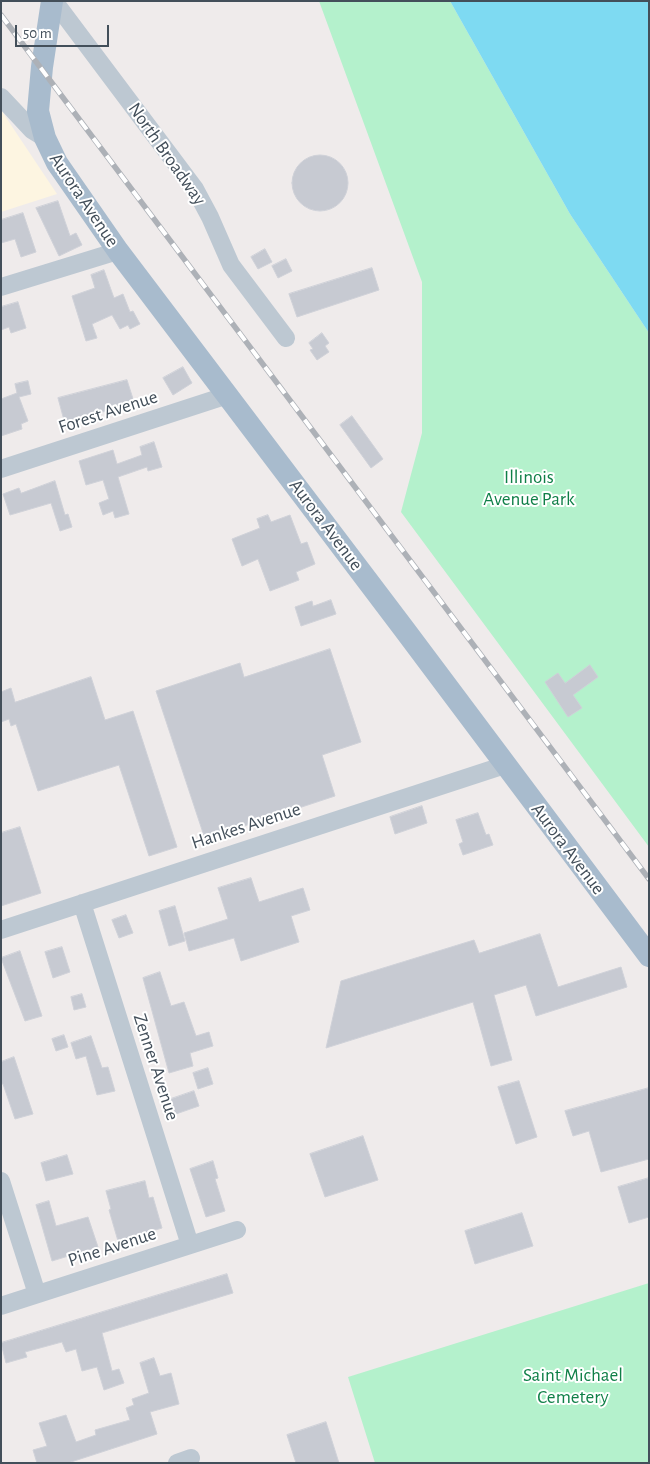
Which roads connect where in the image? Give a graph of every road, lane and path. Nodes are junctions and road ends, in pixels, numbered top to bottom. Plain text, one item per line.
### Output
1 (53, 1) edge
2 (1, 97) edge
3 (45, 138) junction
4 (118, 251) junction
5 (1, 287) edge
6 (286, 338) dead end
7 (228, 395) junction
8 (1, 469) edge
9 (505, 766) junction
10 (82, 903) junction
11 (1, 930) edge
12 (649, 956) edge
13 (1, 1181) edge
14 (237, 1230) dead end
15 (190, 1245) junction
16 (37, 1294) junction
17 (1, 1306) edge

1 - 3 main road, North Broadway
1 - 6 street, North Broadway
2 - 3 street, Aurora Avenue
3 - 4 main road, Aurora Avenue
4 - 5 street
4 - 7 main road, Aurora Avenue
7 - 8 street, Forest Avenue
7 - 9 main road, Aurora Avenue
9 - 10 street, Hankes Avenue
9 - 12 main road, Aurora Avenue
10 - 11 street, Hankes Avenue
10 - 15 street, Zenner Avenue
13 - 16 street
14 - 15 street, Pine Avenue
15 - 16 street, Pine Avenue
16 - 17 street, Pine Avenue

